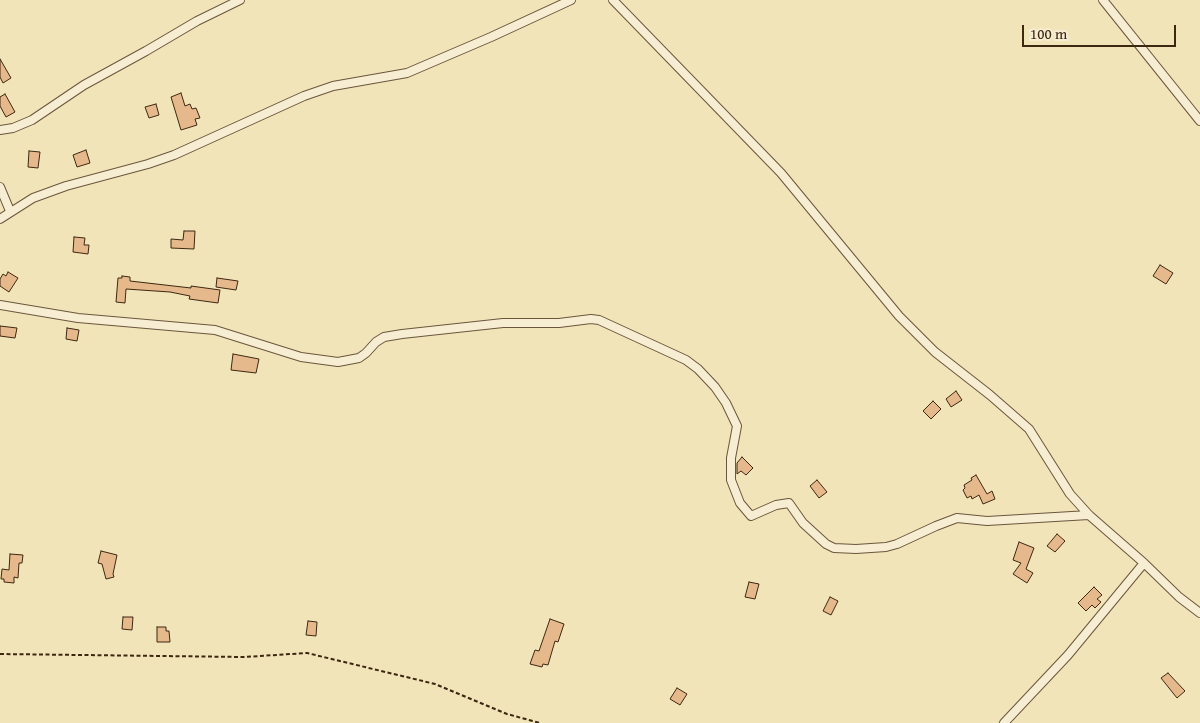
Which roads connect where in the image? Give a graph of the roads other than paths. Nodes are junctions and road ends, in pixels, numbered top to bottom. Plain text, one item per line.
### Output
1 (240, 0) edge
2 (571, 0) edge
3 (613, 0) edge
4 (1103, 0) edge
5 (1200, 122) edge
6 (0, 130) edge
7 (0, 187) edge
8 (10, 211) junction
9 (0, 219) edge
10 (0, 305) edge
11 (1089, 515) junction
12 (1144, 563) junction
13 (1200, 612) edge
14 (1004, 723) edge

1 - 6 street
2 - 8 street
3 - 11 street
4 - 5 street
7 - 8 street
8 - 9 street
10 - 11 street
11 - 12 street
12 - 13 street
12 - 14 street

